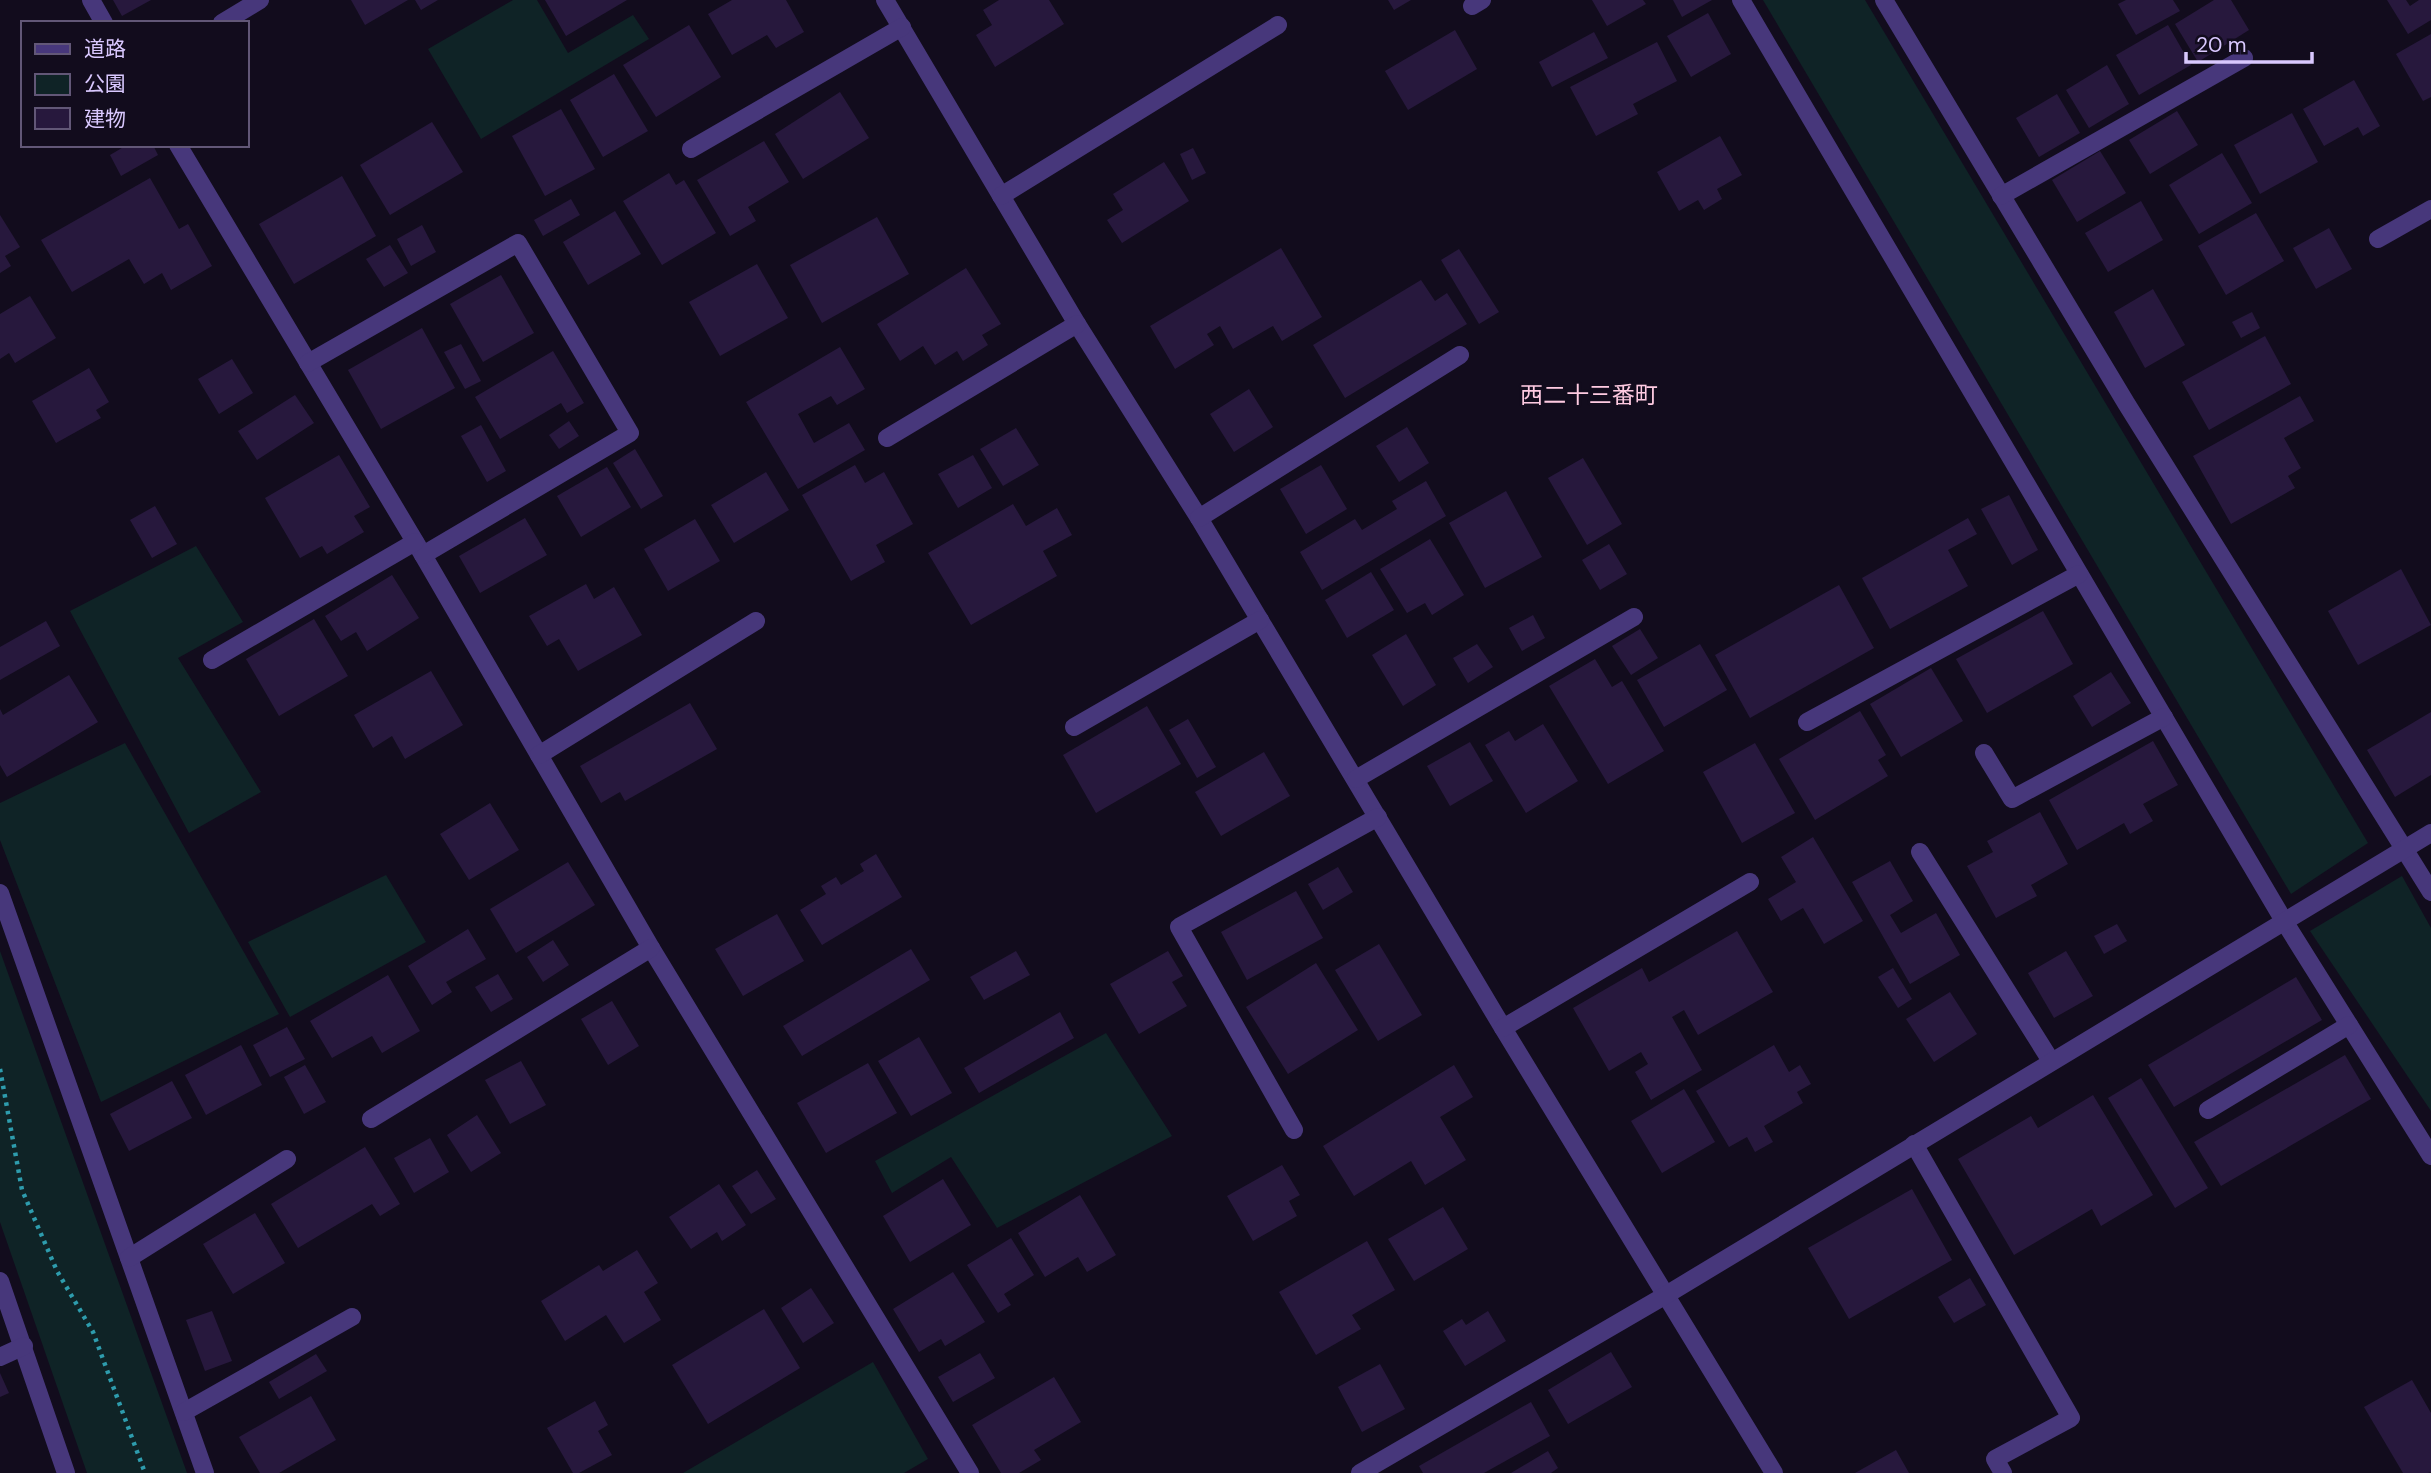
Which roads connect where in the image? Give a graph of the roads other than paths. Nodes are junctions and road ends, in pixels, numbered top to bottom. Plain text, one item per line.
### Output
1 (91, 0) edge
2 (260, 0) edge
3 (885, 0) edge
4 (1741, 0) edge
5 (1884, 0) edge
6 (103, 21) edge
7 (225, 21) edge
8 (1278, 25) dead end
9 (902, 27) junction
10 (2244, 58) dead end
11 (179, 147) edge
12 (691, 149) dead end
13 (1001, 196) junction
14 (2001, 196) junction
15 (2431, 209) edge
16 (2378, 239) dead end
17 (1077, 324) junction
18 (1460, 355) dead end
19 (308, 363) junction
20 (887, 438) dead end
21 (1199, 519) junction
22 (419, 548) junction
23 (2080, 574) junction
24 (1634, 617) dead end
25 (756, 621) dead end
26 (1260, 621) junction
27 (212, 660) dead end
28 (2164, 717) junction
29 (1807, 722) dead end
30 (1074, 727) dead end
31 (1984, 752) dead end
32 (539, 755) junction
33 (1356, 779) junction
34 (1378, 817) junction
35 (2431, 833) edge
36 (2405, 848) junction
37 (1920, 852) dead end
38 (1750, 882) dead end
39 (2431, 892) edge
40 (0, 893) edge
41 (2284, 921) junction
42 (650, 948) junction
43 (2349, 1025) junction
44 (1503, 1028) junction
45 (2051, 1061) junction
46 (2208, 1110) dead end
47 (371, 1119) dead end
48 (1294, 1130) dead end
49 (1914, 1144) junction
50 (2431, 1156) edge
51 (287, 1159) dead end
52 (129, 1258) junction
53 (0, 1281) edge
54 (1666, 1295) junction
55 (352, 1317) dead end
56 (24, 1346) junction
57 (0, 1357) edge
58 (184, 1412) junction
59 (66, 1473) edge
60 (205, 1473) edge
61 (970, 1473) edge
62 (1360, 1473) edge
63 (1774, 1473) edge
64 (2003, 1473) edge

1 - 6 street
2 - 7 street
3 - 9 street
4 - 23 street
5 - 14 street
8 - 13 street
9 - 12 street
9 - 13 street
10 - 14 street
11 - 19 street
13 - 17 street
14 - 36 street
15 - 16 street
17 - 20 street
17 - 21 street
18 - 21 street
19 - 22 street
19 - 22 street
21 - 26 street
22 - 27 street
22 - 32 street
23 - 28 street
23 - 29 street
24 - 33 street
25 - 32 street
26 - 30 street
26 - 33 street
28 - 31 street
28 - 41 street
32 - 42 street
33 - 34 street
34 - 44 street
34 - 48 street
35 - 36 street
36 - 39 street
36 - 41 street
37 - 45 street
38 - 44 street
40 - 52 street
41 - 43 street
41 - 45 street
42 - 47 street
42 - 61 street
43 - 46 street
43 - 50 street
44 - 54 street
45 - 49 street
49 - 54 street
49 - 64 street
51 - 52 street
52 - 58 street
53 - 56 street
54 - 62 street
54 - 63 street
55 - 58 street
56 - 57 street
56 - 59 street
58 - 60 street

